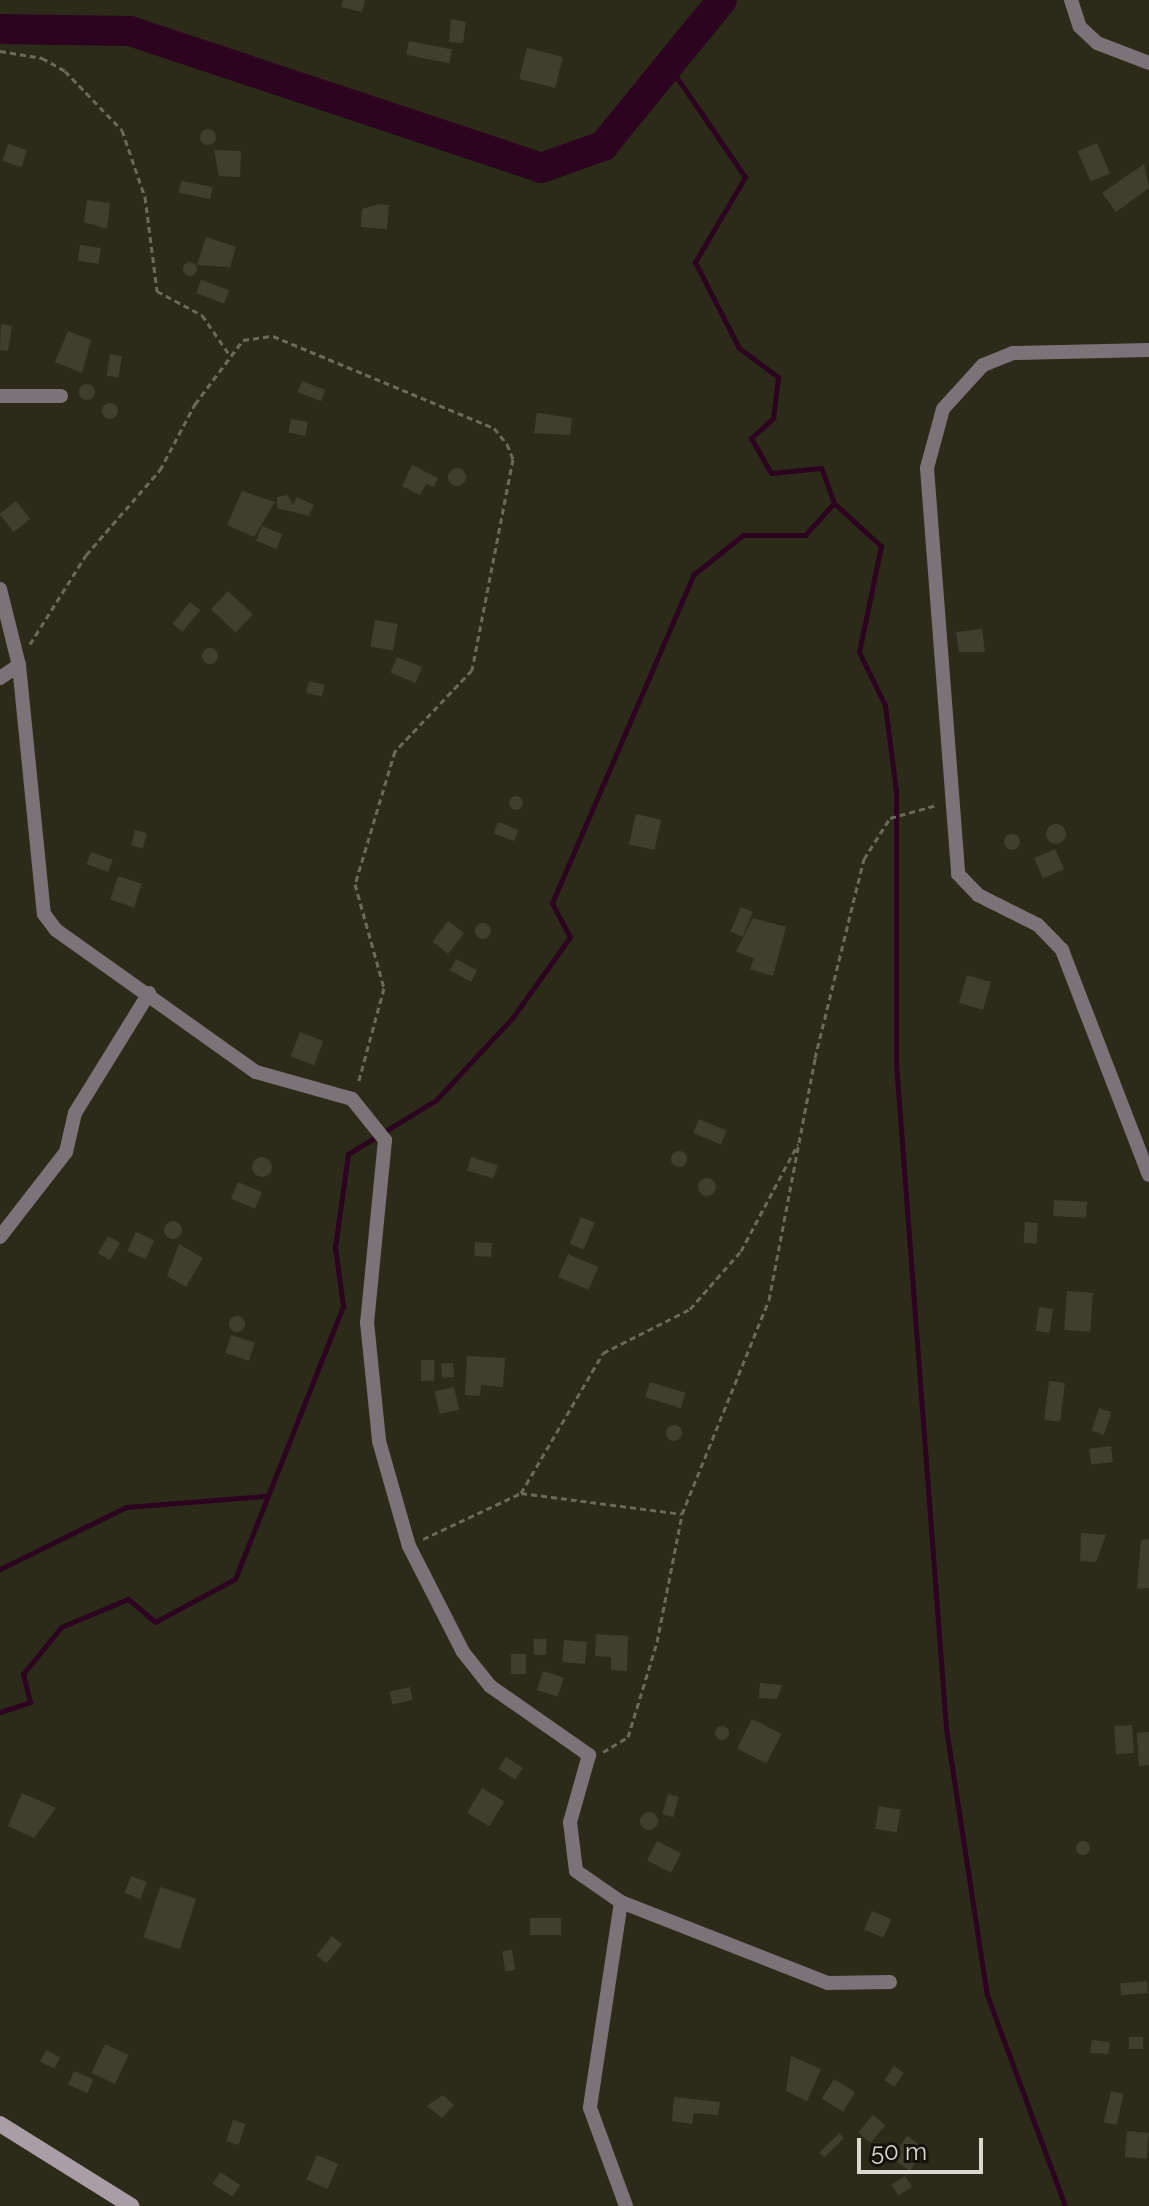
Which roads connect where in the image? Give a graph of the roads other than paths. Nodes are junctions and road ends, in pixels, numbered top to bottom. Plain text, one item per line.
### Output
1 (1071, 0) edge
2 (1149, 63) edge
3 (1149, 350) edge
4 (0, 396) edge
5 (61, 396) dead end
6 (0, 589) edge
7 (19, 665) junction
8 (0, 678) edge
9 (149, 993) junction
10 (1149, 1175) edge
11 (4, 1228) edge
12 (621, 1902) junction
13 (890, 1982) dead end
14 (0, 2124) edge
15 (131, 2206) edge
16 (626, 2206) edge

1 - 2 street
3 - 10 street
4 - 5 street
6 - 7 street
7 - 8 street
7 - 9 street
9 - 11 street
9 - 12 street
12 - 13 street
12 - 16 street
14 - 15 street

